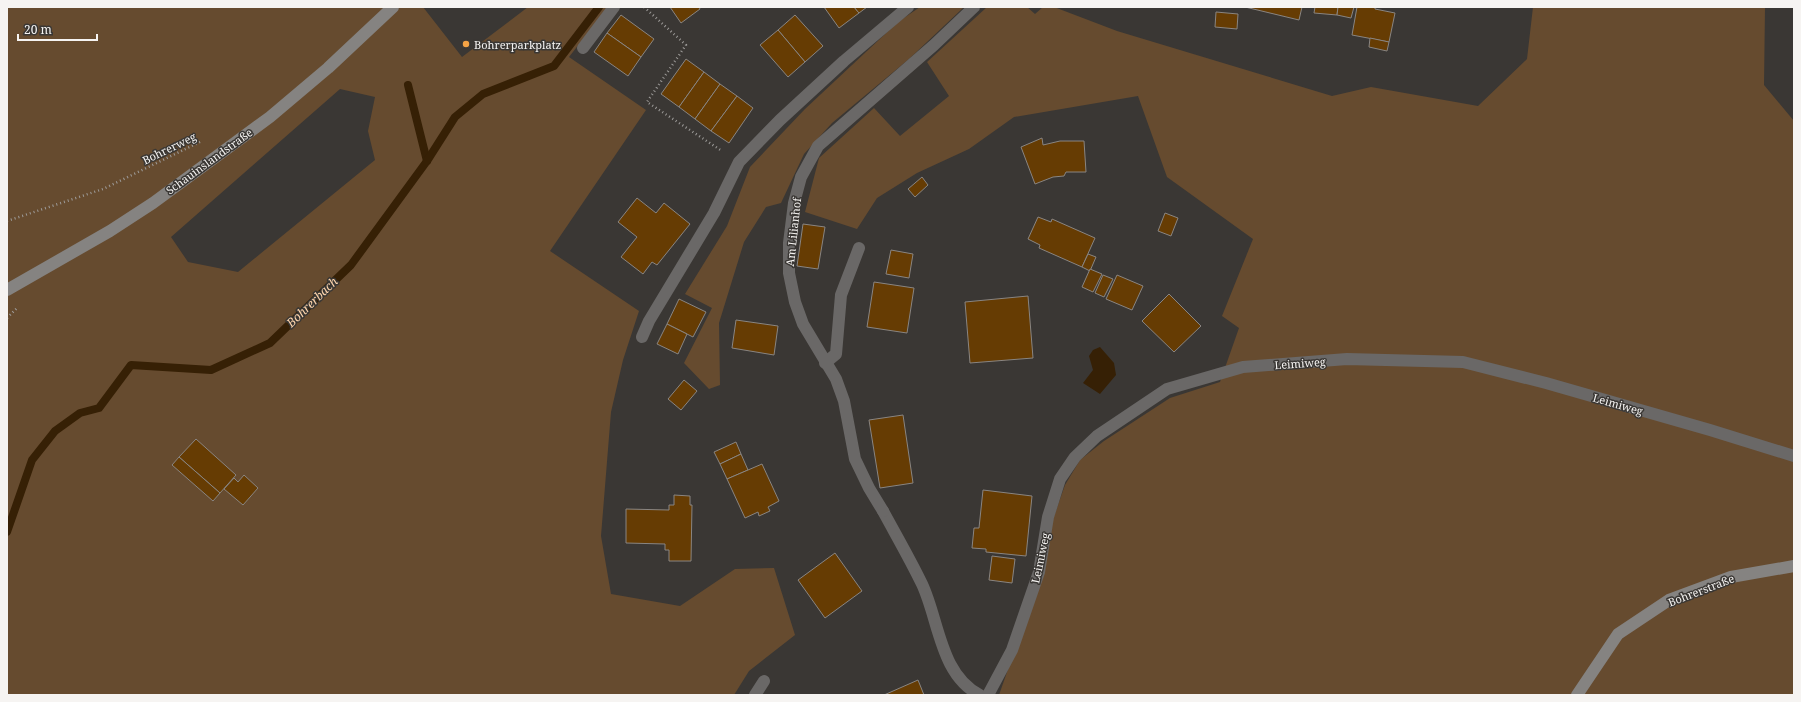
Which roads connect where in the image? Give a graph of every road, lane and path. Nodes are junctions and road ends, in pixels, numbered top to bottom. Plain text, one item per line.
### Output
1 (393, 7) edge
2 (614, 7) edge
3 (644, 7) edge
4 (908, 7) edge
5 (974, 7) edge
6 (583, 48) dead end
7 (207, 137) dead end
8 (739, 162) junction
9 (7, 222) edge
10 (859, 248) dead end
11 (7, 290) edge
12 (642, 337) dead end
13 (825, 363) junction
14 (1794, 456) edge
15 (1794, 566) edge
16 (764, 681) dead end
17 (755, 695) edge
18 (980, 695) edge
19 (988, 695) edge
20 (1577, 695) edge

1 - 11 main road, Schauinslandstraße
2 - 6 street
3 - 8 path
4 - 8 street
5 - 13 street, Am Lilianhof
7 - 9 path, Bohrerweg
8 - 12 street
10 - 13 street
13 - 18 street, Am Lilianhof
14 - 19 street, Leimiweg
15 - 20 main road, Bohrerstraße
16 - 17 street

